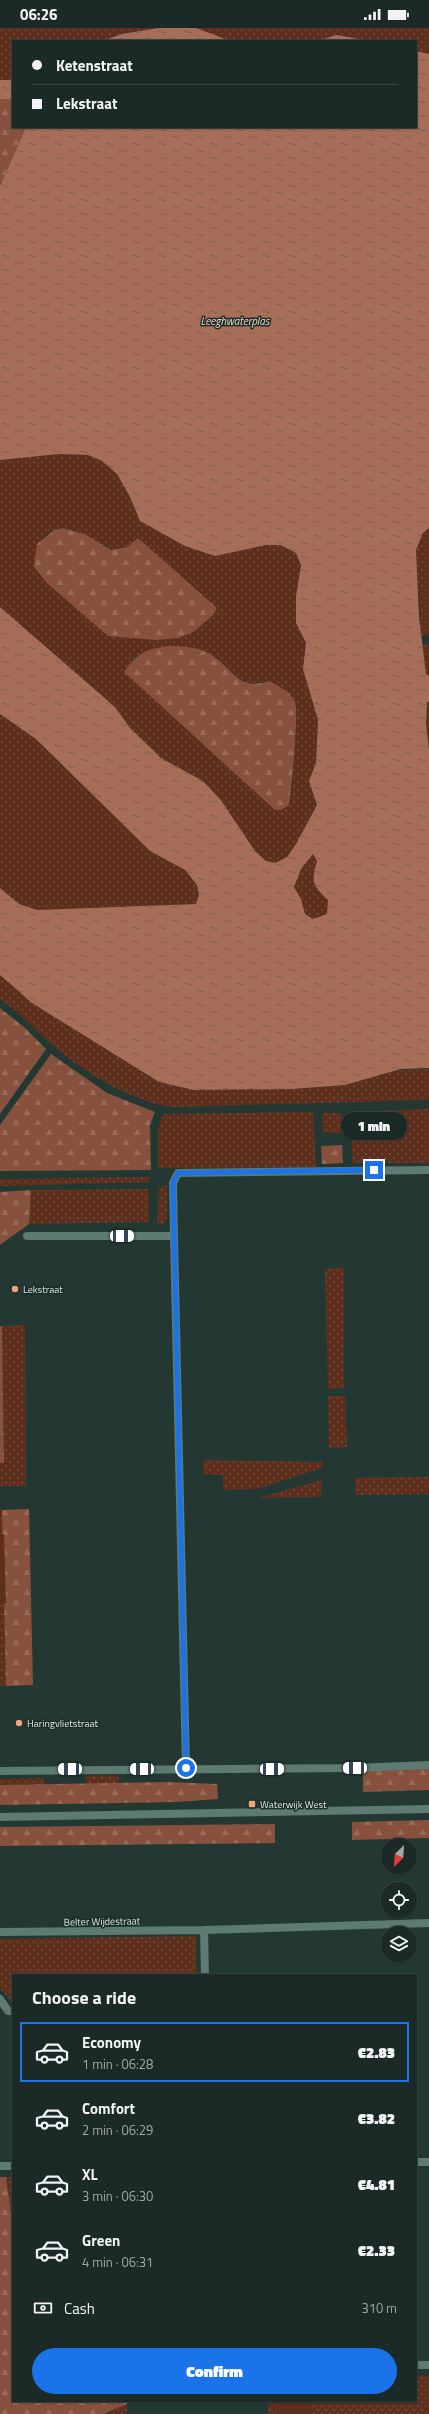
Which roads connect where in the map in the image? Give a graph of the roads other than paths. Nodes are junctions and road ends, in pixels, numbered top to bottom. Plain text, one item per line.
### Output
1 (429, 1170) edge
2 (27, 1236) dead end
3 (174, 1236) junction
4 (429, 1765) edge
5 (186, 1768) junction
6 (0, 1771) edge
7 (429, 1809) edge
8 (0, 1817) edge
9 (429, 1924) edge
10 (204, 1930) junction
11 (0, 1932) edge
12 (205, 1974) edge
13 (0, 1999) edge
14 (12, 2011) edge
15 (417, 2162) edge
16 (429, 2162) edge
17 (0, 2166) edge
18 (12, 2166) edge
19 (417, 2365) edge
20 (429, 2365) edge

1 - 3 street
2 - 3 street
3 - 5 street
4 - 5 street
5 - 6 street
7 - 8 street
9 - 10 street, Belter Wijdestraat
10 - 11 street, Belter Wijdestraat
10 - 12 street
13 - 14 street
15 - 16 street
17 - 18 street
19 - 20 street

